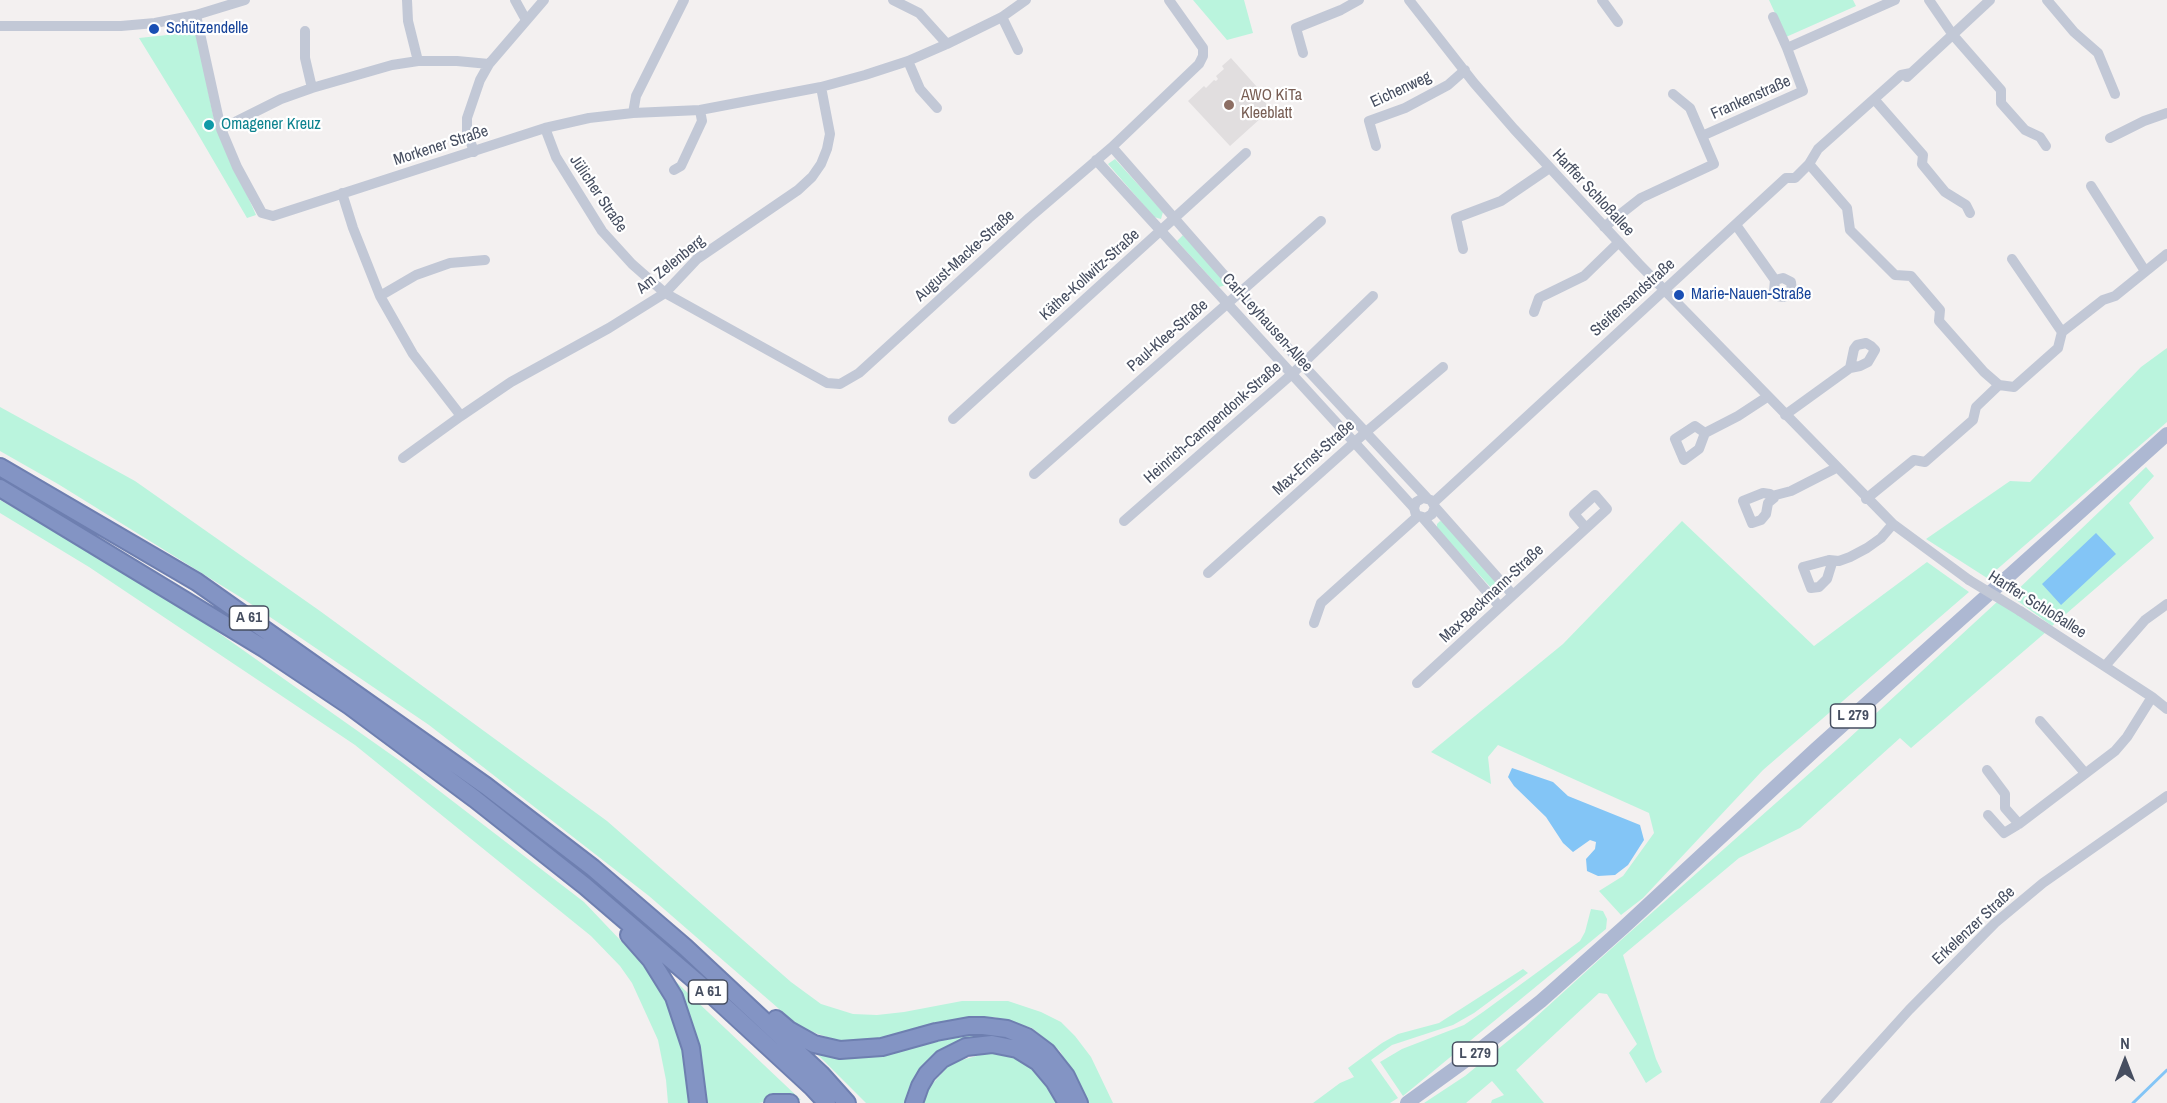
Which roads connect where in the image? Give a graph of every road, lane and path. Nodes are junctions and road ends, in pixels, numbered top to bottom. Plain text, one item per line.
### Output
1 (245, 0) edge
2 (406, 0) edge
3 (515, 0) edge
4 (544, 0) edge
5 (684, 0) edge
6 (892, 0) edge
7 (1026, 0) edge
8 (1169, 0) edge
9 (1359, 0) edge
10 (1409, 0) edge
11 (1602, 0) edge
12 (1895, 0) edge
13 (1929, 0) edge
14 (1990, 0) edge
15 (2047, 0) edge
16 (196, 15) junction
17 (1002, 17) junction
18 (1773, 17) dead end
19 (526, 20) junction
20 (1618, 22) dead end
21 (0, 26) edge
22 (305, 31) dead end
23 (1953, 35) junction
24 (947, 44) junction
25 (1787, 48) junction
26 (1018, 50) dead end
27 (1303, 53) dead end
28 (418, 61) junction
29 (908, 62) junction
30 (489, 64) junction
31 (1464, 70) junction
32 (821, 87) junction
33 (312, 88) junction
34 (1673, 94) dead end
35 (2115, 94) dead end
36 (1877, 97) junction
37 (937, 108) dead end
38 (700, 110) junction
39 (633, 113) junction
40 (2167, 113) edge
41 (545, 128) junction
42 (221, 129) junction
43 (1702, 136) junction
44 (2110, 138) dead end
45 (1376, 146) dead end
46 (2046, 146) dead end
47 (1112, 147) junction
48 (474, 152) junction
49 (1246, 153) dead end
50 (1096, 160) junction
51 (1812, 161) junction
52 (1548, 169) junction
53 (674, 170) dead end
54 (2091, 186) dead end
55 (342, 193) junction
56 (1970, 213) dead end
57 (1175, 218) junction
58 (1321, 221) dead end
59 (1736, 225) junction
60 (1604, 227) junction
61 (1162, 230) junction
62 (1619, 242) junction
63 (1463, 249) dead end
64 (2167, 254) edge
65 (2012, 259) dead end
66 (484, 260) dead end
67 (2145, 271) junction
68 (1775, 280) dead end
69 (1664, 290) junction
70 (1240, 292) junction
71 (665, 293) junction
72 (380, 296) junction
73 (1373, 296) dead end
74 (1228, 303) junction
75 (1534, 312) dead end
76 (2062, 332) junction
77 (1302, 364) junction
78 (1443, 367) dead end
79 (1850, 368) dead end
80 (1292, 374) junction
81 (1999, 385) junction
82 (1767, 397) junction
83 (1785, 415) junction
84 (461, 416) junction
85 (953, 419) dead end
86 (1366, 432) junction
87 (1705, 433) dead end
88 (2167, 434) edge
89 (1354, 442) junction
90 (403, 458) dead end
91 (0, 467) edge
92 (1836, 468) junction
93 (1034, 474) dead end
94 (0, 488) edge
95 (1772, 496) dead end
96 (1866, 499) junction
97 (1431, 502) junction
98 (1418, 514) junction
99 (1124, 521) dead end
100 (1893, 524) junction
101 (1586, 528) dead end
102 (1829, 560) dead end
103 (1208, 573) dead end
104 (1513, 595) junction
105 (2167, 604) edge
106 (1500, 607) junction
107 (1314, 623) dead end
108 (2105, 666) junction
109 (1418, 683) dead end
110 (2152, 697) junction
111 (2167, 709) edge
112 (2040, 721) dead end
113 (1987, 770) dead end
114 (2085, 773) junction
115 (2167, 796) edge
116 (1988, 815) dead end
117 (2019, 824) junction
118 (585, 886) junction
119 (721, 979) junction
120 (698, 1103) edge
121 (773, 1103) edge
122 (790, 1103) edge
123 (827, 1103) edge
124 (848, 1103) edge
125 (914, 1103) edge
126 (1067, 1103) edge
127 (1080, 1103) edge
128 (1407, 1103) edge
129 (1825, 1103) edge

1 - 16 street
2 - 28 street
3 - 19 street
4 - 19 street
5 - 39 street
6 - 24 street
7 - 17 street, Morkener Straße
8 - 47 street, August-Macke-Straße
9 - 27 street
10 - 31 street, Harffer Schloßallee
11 - 20 street
12 - 25 street, Frankenstraße
13 - 23 street
14 - 23 street, Steifensandstraße
15 - 35 street
16 - 21 street
16 - 42 street
17 - 24 street, Morkener Straße
17 - 26 street
18 - 25 street, Frankenstraße
19 - 30 street
22 - 33 street
23 - 36 street, Steifensandstraße
23 - 46 street
24 - 29 street, Morkener Straße
25 - 43 street, Frankenstraße
28 - 30 street
28 - 33 street
29 - 32 street, Morkener Straße
29 - 37 street
30 - 48 street
31 - 45 street, Eichenweg
31 - 52 street, Harffer Schloßallee
32 - 38 street, Morkener Straße
32 - 71 street, Am Zelenberg
33 - 42 street
34 - 43 street
36 - 51 street, Steifensandstraße
36 - 56 street
38 - 39 street, Morkener Straße
38 - 53 street
39 - 41 street, Morkener Straße
40 - 44 street
41 - 48 street, Morkener Straße
41 - 71 street, Jülicher Straße
42 - 55 street, Morkener Straße
43 - 60 street
47 - 50 street, August-Macke-Straße
47 - 57 street, Carl-Leyhausen-Allee
48 - 55 street, Morkener Straße
49 - 57 street, Käthe-Kollwitz-Straße
50 - 61 street, Carl-Leyhausen-Allee
50 - 71 street, August-Macke-Straße
51 - 59 street, Steifensandstraße
51 - 81 street
52 - 60 street, Harffer Schloßallee
52 - 63 street
54 - 67 street
55 - 72 street
57 - 61 street, Käthe-Kollwitz-Straße
57 - 70 street, Carl-Leyhausen-Allee
58 - 70 street, Paul-Klee-Straße
59 - 68 street
59 - 69 street, Steifensandstraße
60 - 62 street, Harffer Schloßallee
61 - 74 street, Carl-Leyhausen-Allee
61 - 85 street, Käthe-Kollwitz-Straße
62 - 69 street, Harffer Schloßallee
62 - 75 street
64 - 67 street
65 - 76 street
66 - 72 street
67 - 76 street
69 - 82 street, Harffer Schloßallee
69 - 97 street, Steifensandstraße
70 - 74 street, Paul-Klee-Straße
70 - 77 street, Carl-Leyhausen-Allee
71 - 84 street, Am Zelenberg
72 - 84 street
73 - 77 street, Heinrich-Campendonk-Straße
74 - 80 street, Carl-Leyhausen-Allee
74 - 93 street, Paul-Klee-Straße
76 - 81 street
77 - 80 street, Heinrich-Campendonk-Straße
77 - 86 street, Carl-Leyhausen-Allee
78 - 86 street, Max-Ernst-Straße
79 - 83 street
80 - 89 street, Carl-Leyhausen-Allee
80 - 99 street, Heinrich-Campendonk-Straße
81 - 96 street
82 - 83 street, Harffer Schloßallee
82 - 87 street
83 - 92 street, Harffer Schloßallee
84 - 90 street, Am Zelenberg
86 - 89 street, Max-Ernst-Straße
86 - 97 street, Carl-Leyhausen-Allee
88 - 128 main road, L 279
89 - 98 street, Carl-Leyhausen-Allee
89 - 103 street, Max-Ernst-Straße
91 - 119 highway, A 61
92 - 95 street
92 - 96 street, Harffer Schloßallee
94 - 118 highway, A 61
96 - 100 street, Harffer Schloßallee
97 - 98 street
97 - 98 street
97 - 104 street, Carl-Leyhausen-Allee
98 - 106 street, Carl-Leyhausen-Allee
98 - 107 street
100 - 102 street
100 - 108 street, Harffer Schloßallee, bridge
101 - 104 street, Max-Beckmann-Straße
104 - 106 street, Max-Beckmann-Straße
105 - 108 street
106 - 109 street, Max-Beckmann-Straße
108 - 110 street, Harffer Schloßallee
110 - 111 street, Harffer Schloßallee
110 - 114 street
112 - 114 street
113 - 117 street
114 - 117 street
115 - 129 street, Erkelenzer Straße
116 - 117 street
118 - 120 highway
118 - 123 highway, A 61
119 - 124 highway, A 61
119 - 127 highway
121 - 122 highway
125 - 126 highway

